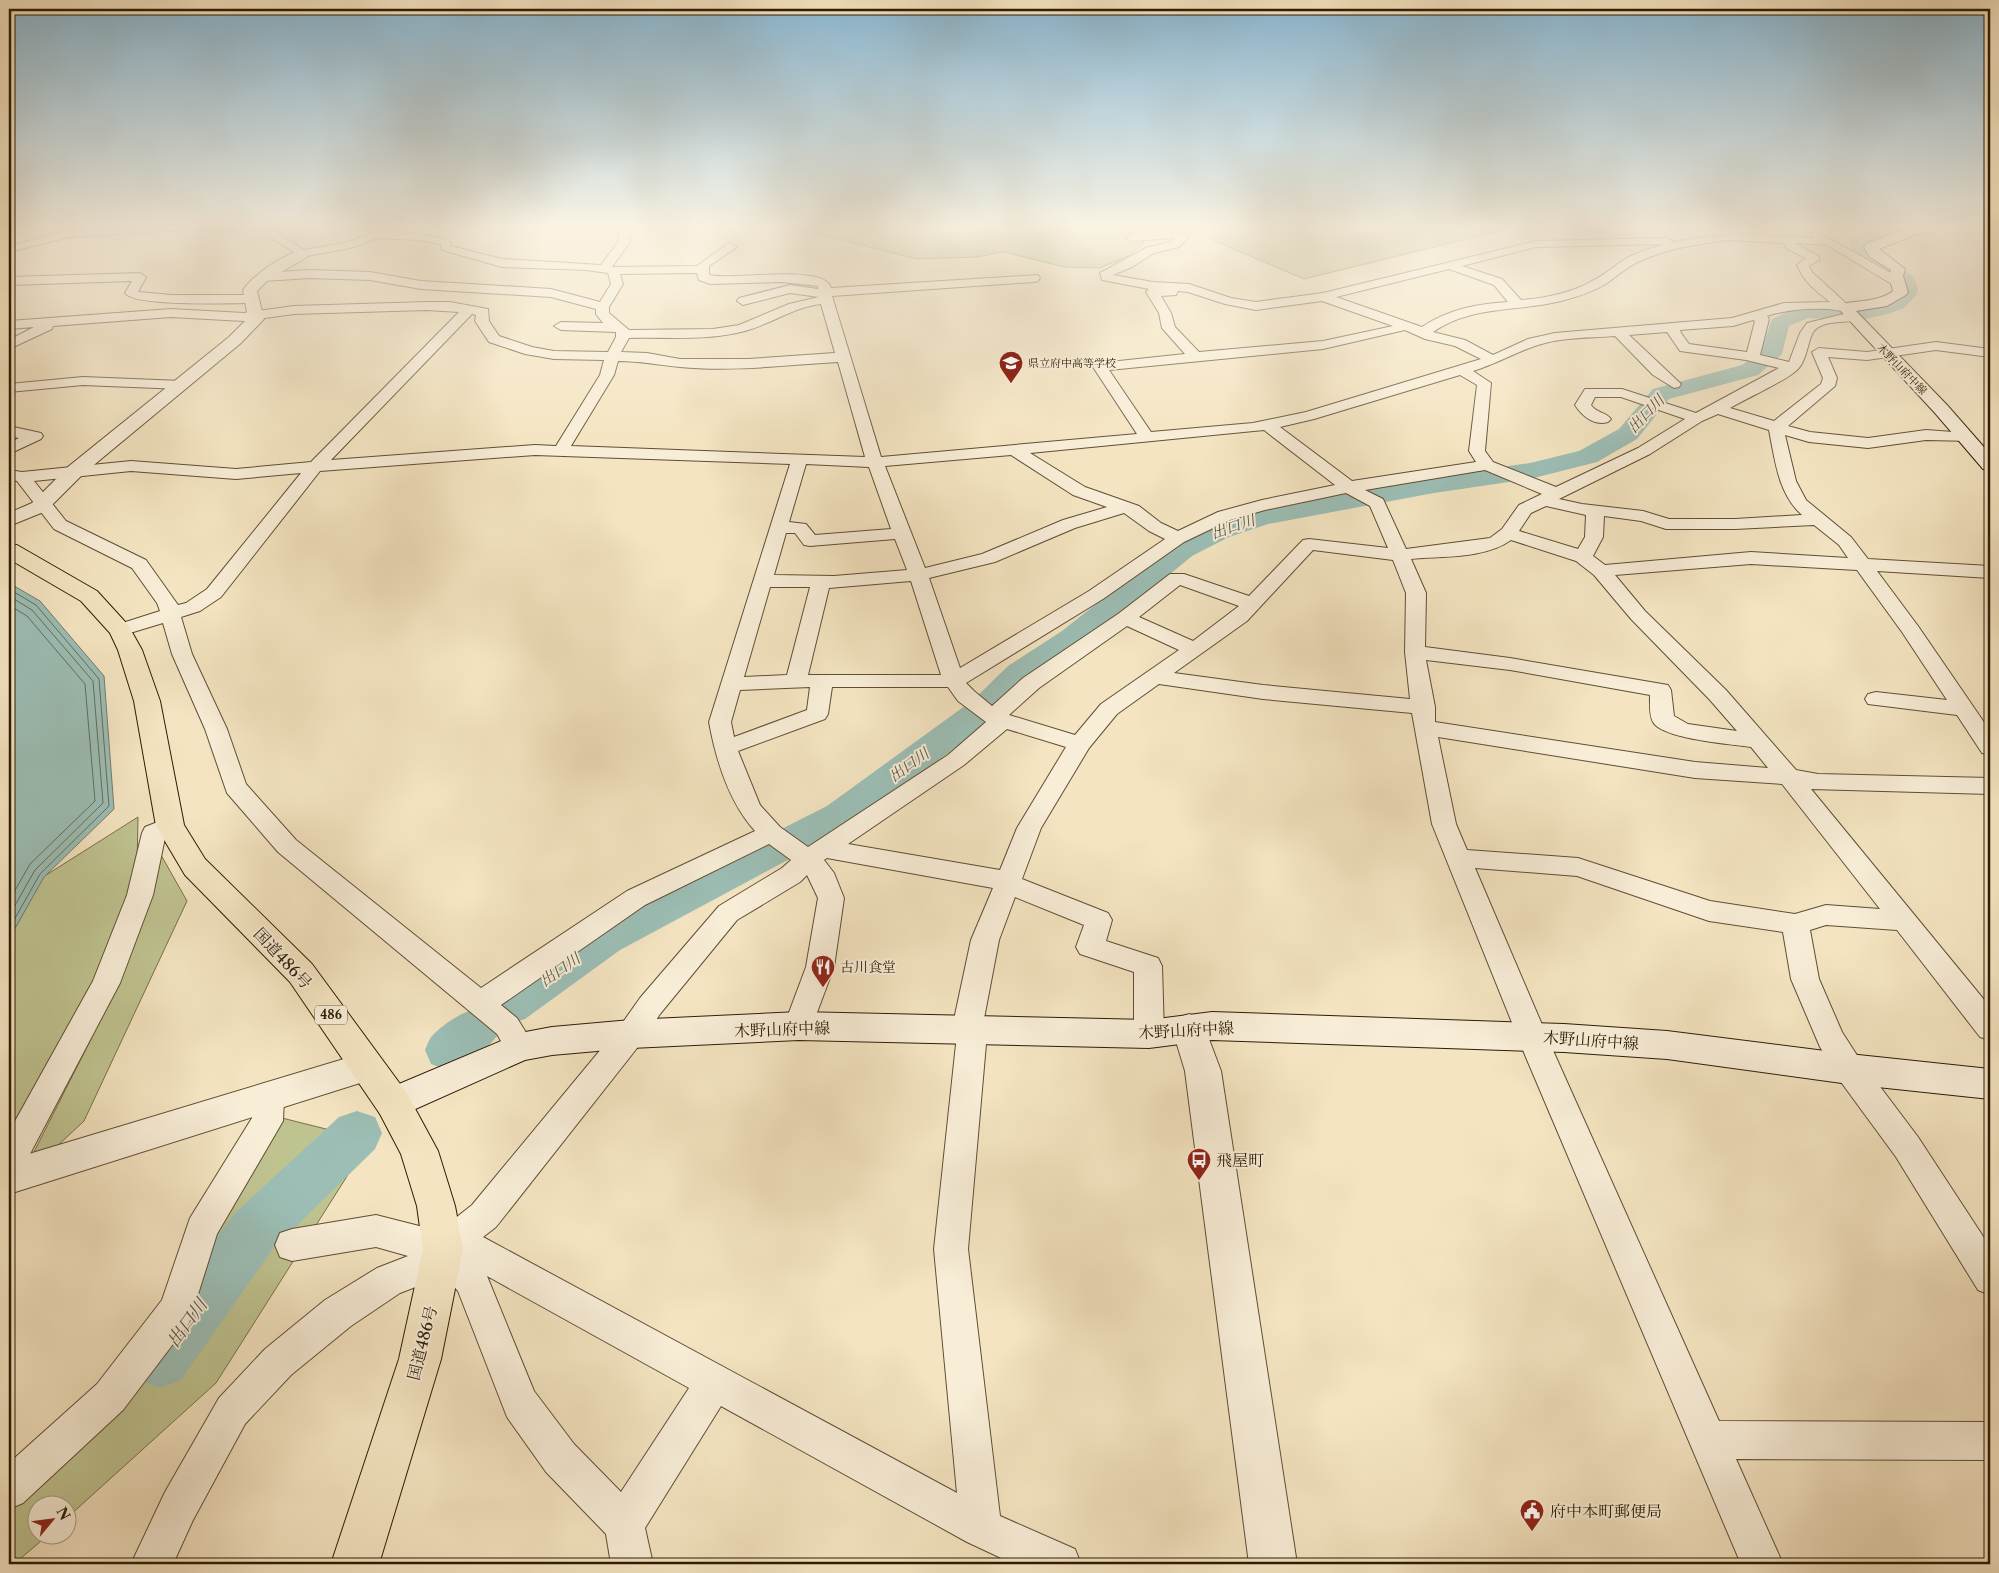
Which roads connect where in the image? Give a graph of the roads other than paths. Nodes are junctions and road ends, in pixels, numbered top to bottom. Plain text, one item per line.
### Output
1 (166, 298) edge
2 (569, 298) edge
3 (609, 298) edge
4 (754, 298) edge
5 (819, 298) edge
6 (827, 298) edge
7 (1158, 298) edge
8 (1221, 298) edge
9 (1312, 298) edge
10 (1326, 298) edge
11 (1512, 298) edge
12 (1558, 298) edge
13 (1832, 298) edge
14 (1894, 298) edge
15 (252, 299) joint
16 (743, 301) dead end
17 (1518, 305) junction
18 (604, 307) junction
19 (469, 308) junction
20 (1848, 311) junction
21 (256, 316) junction
22 (1752, 316) junction
23 (54, 322) junction
24 (9, 325) edge
25 (561, 326) dead end
26 (1402, 326) junction
27 (1672, 326) junction
28 (620, 331) junction
29 (1618, 331) junction
30 (1424, 332) junction
31 (9, 346) edge
32 (1886, 352) junction
33 (1990, 353) edge
34 (613, 355) junction
35 (845, 357) junction
36 (1753, 357) junction
37 (1196, 358) junction
38 (1493, 360) junction
39 (1785, 365) junction
40 (1460, 369) junction
41 (1674, 384) dead end
42 (182, 385) junction
43 (9, 388) edge
44 (1717, 409) junction
45 (1697, 418) junction
46 (1603, 419) dead end
47 (1267, 425) junction
48 (1776, 428) junction
49 (9, 431) edge
50 (1146, 436) junction
51 (1967, 438) junction
52 (9, 449) edge
53 (1013, 449) junction
54 (560, 452) junction
55 (799, 460) junction
56 (875, 462) junction
57 (1487, 465) junction
58 (1990, 465) edge
59 (314, 468) junction
60 (76, 470) junction
61 (16, 476) edge
62 (1351, 488) junction
63 (1549, 496) junction
64 (44, 502) junction
65 (1124, 507) junction
66 (1595, 510) junction
67 (1819, 519) junction
68 (9, 520) edge
69 (779, 527) junction
70 (902, 533) junction
71 (1508, 533) junction
72 (1178, 538) junction
73 (9, 550) edge
74 (1400, 555) junction
75 (1583, 557) junction
76 (1862, 565) junction
77 (1601, 571) junction
78 (1990, 572) edge
79 (918, 575) junction
80 (762, 581) junction
81 (821, 582) junction
82 (1252, 604) junction
83 (171, 615) junction
84 (1125, 618) junction
85 (120, 630) junction
86 (1194, 649) junction
87 (1415, 652) junction
88 (1154, 678) junction
89 (796, 681) junction
90 (822, 681) junction
91 (731, 684) junction
92 (960, 689) junction
93 (1876, 699) dead end
94 (1965, 709) junction
95 (998, 718) junction
96 (1424, 718) junction
97 (1758, 742) junction
98 (1080, 744) junction
99 (725, 748) junction
100 (1990, 748) edge
101 (1789, 777) junction
102 (1990, 786) edge
103 (170, 826) junction
104 (770, 833) junction
105 (816, 854) junction
106 (1459, 858) junction
107 (1007, 883) junction
108 (1905, 921) junction
109 (1795, 924) junction
110 (1981, 1002) edge
111 (480, 1004) junction
112 (799, 1026) junction
113 (1189, 1028) junction
114 (1990, 1028) edge
115 (967, 1029) junction
116 (632, 1034) junction
117 (1149, 1034) junction
118 (513, 1037) junction
119 (1533, 1037) junction
120 (367, 1067) junction
121 (1849, 1069) junction
122 (1990, 1084) edge
123 (269, 1097) junction
124 (393, 1103) junction
125 (9, 1163) edge
126 (9, 1178) edge
127 (292, 1245) dead end
128 (443, 1249) junction
129 (1990, 1278) edge
130 (715, 1382) junction
131 (1708, 1440) junction
132 (1990, 1441) edge
133 (9, 1489) edge
134 (624, 1524) junction
135 (981, 1528) junction
136 (152, 1564) edge
137 (355, 1564) edge
138 (632, 1564) edge
139 (1060, 1564) edge
140 (1273, 1564) edge
141 (1762, 1564) edge

1 - 15 street
2 - 18 street
3 - 18 street
4 - 16 street
5 - 28 street
6 - 35 street
7 - 37 street
8 - 9 street
10 - 26 street
11 - 17 street
12 - 17 street
13 - 20 street
14 - 20 main road
15 - 21 main road
17 - 30 street
18 - 28 street
19 - 21 street
19 - 34 street
19 - 59 street
20 - 22 street
20 - 32 main road, 木野山府中線
20 - 39 street
21 - 23 street
21 - 42 main road
22 - 27 street
22 - 36 street
23 - 24 street
23 - 31 street
25 - 28 street
26 - 30 street
26 - 37 street
27 - 29 street
27 - 36 street
28 - 34 street
29 - 38 street
29 - 41 street
30 - 38 street
32 - 33 street
32 - 48 street
32 - 51 main road, 木野山府中線
34 - 35 street
34 - 54 street
35 - 56 street
36 - 39 street
37 - 50 street
38 - 40 street
39 - 44 street
40 - 47 street
40 - 57 street
42 - 43 street
42 - 60 main road
44 - 45 street
44 - 48 street
45 - 46 street
45 - 63 street
47 - 50 street
47 - 62 street
48 - 51 street
48 - 67 street
49 - 52 street
50 - 53 street
51 - 58 main road, 木野山府中線
53 - 56 street
53 - 65 street
54 - 55 street
54 - 59 street
55 - 56 street
55 - 69 street
56 - 70 street
57 - 62 street
57 - 63 street
59 - 60 street
59 - 83 street
60 - 61 street
60 - 64 main road
61 - 64 street
62 - 72 street
62 - 74 street
63 - 66 street
63 - 71 street
64 - 68 main road
64 - 83 street
65 - 72 street
65 - 79 street
66 - 67 street
66 - 75 street
67 - 76 street
69 - 70 street
69 - 80 street
70 - 79 street
71 - 74 street
71 - 75 street
72 - 92 street
73 - 85 highway, 国道486号 / 486
74 - 82 street
74 - 87 street
75 - 77 street
76 - 77 street
76 - 78 street
76 - 94 street
77 - 97 street
79 - 81 street
79 - 92 street
80 - 81 street
80 - 91 street
81 - 89 street
82 - 84 street
82 - 86 street
83 - 85 street
83 - 111 street
84 - 86 street
84 - 95 street
85 - 103 highway, 国道486号 / 486
86 - 88 street
87 - 96 street
87 - 97 street
88 - 96 street
88 - 98 street
89 - 90 street
89 - 91 street
90 - 92 street
90 - 99 street
91 - 99 street
92 - 95 street
93 - 94 street
94 - 100 street
95 - 98 street
95 - 105 street
96 - 101 street
96 - 106 street
97 - 101 street
98 - 107 street
99 - 104 street
101 - 102 street
101 - 108 street
103 - 120 highway, 国道486号 / 486
103 - 125 street
104 - 105 street
104 - 111 street
105 - 107 street
105 - 112 street
105 - 116 street
106 - 109 street
106 - 119 street
107 - 115 street
107 - 117 street
108 - 109 street
108 - 110 street
109 - 121 street
110 - 114 street
111 - 118 street
112 - 115 main road, 木野山府中線
112 - 116 main road, 木野山府中線
113 - 117 main road, 木野山府中線
113 - 119 main road, 木野山府中線
113 - 140 main road
115 - 117 main road, 木野山府中線
115 - 135 street
116 - 118 main road, 木野山府中線
116 - 128 street
118 - 124 main road, 木野山府中線
119 - 121 main road, 木野山府中線
119 - 131 street
120 - 123 main road
120 - 124 highway, 国道486号 / 486
121 - 122 main road, 木野山府中線
121 - 129 street
123 - 126 main road
123 - 133 street
124 - 128 highway, 国道486号 / 486
127 - 128 street
128 - 130 street
128 - 134 street
128 - 136 street
128 - 137 highway, 国道486号 / 486
130 - 134 street
130 - 135 street
131 - 132 street
131 - 141 street
134 - 138 street
135 - 139 street

